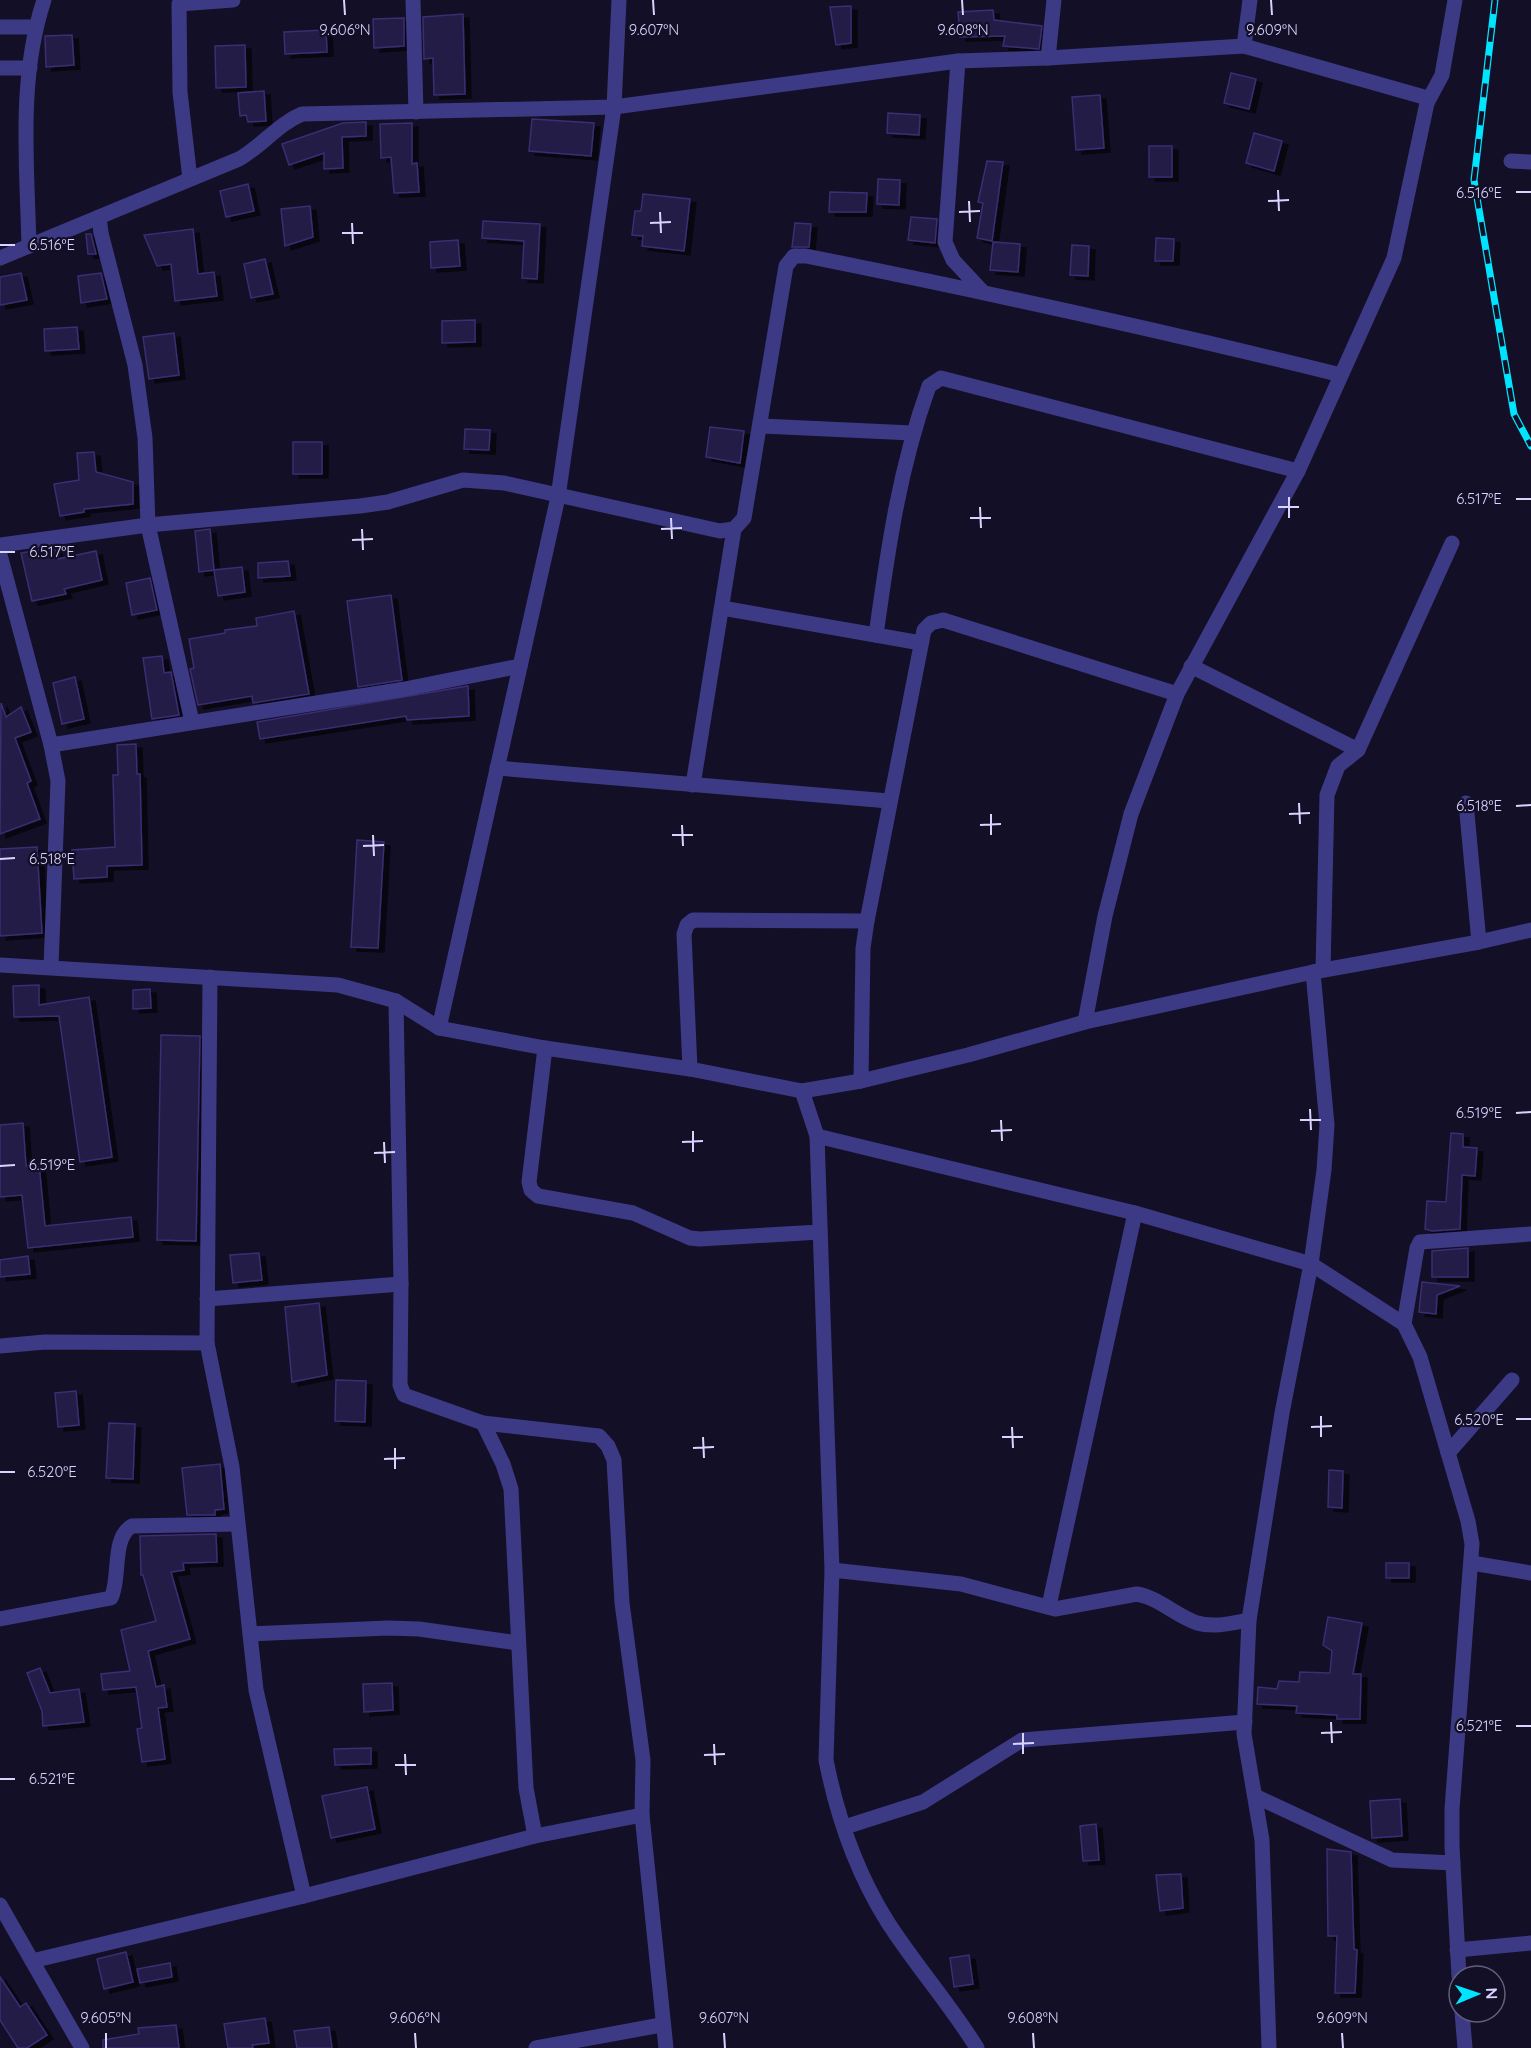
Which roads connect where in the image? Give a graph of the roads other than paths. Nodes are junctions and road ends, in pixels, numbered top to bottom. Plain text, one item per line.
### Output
1 (44, 0) edge
2 (233, 0) edge
3 (413, 0) edge
4 (619, 0) edge
5 (1054, 0) edge
6 (1250, 0) edge
7 (1455, 0) edge
8 (0, 27) edge
9 (35, 27) junction
10 (1244, 46) junction
11 (1048, 58) junction
12 (958, 61) junction
13 (0, 68) edge
14 (30, 68) junction
15 (1427, 103) junction
16 (614, 107) junction
17 (416, 112) junction
18 (1511, 161) dead end
19 (1531, 162) edge
20 (190, 179) junction
21 (99, 217) junction
22 (29, 246) junction
23 (0, 258) edge
24 (982, 291) junction
25 (1341, 375) junction
26 (760, 426) junction
27 (912, 433) junction
28 (1298, 471) junction
29 (558, 497) junction
30 (148, 525) junction
31 (734, 529) junction
32 (1452, 543) dead end
33 (0, 545) edge
34 (0, 555) edge
35 (722, 608) junction
36 (876, 635) junction
37 (921, 643) junction
38 (520, 666) junction
39 (1191, 666) junction
40 (1177, 694) junction
41 (192, 722) junction
42 (51, 745) junction
43 (1358, 750) junction
44 (497, 768) junction
45 (693, 785) junction
46 (889, 801) junction
47 (1466, 803) dead end
48 (867, 921) junction
49 (1531, 930) edge
50 (1479, 942) junction
51 (0, 965) edge
52 (51, 967) junction
53 (1318, 971) junction
54 (210, 977) junction
55 (396, 1001) junction
56 (1085, 1022) junction
57 (439, 1028) junction
58 (545, 1048) junction
59 (690, 1070) junction
60 (861, 1081) junction
61 (802, 1091) junction
62 (817, 1136) junction
63 (1135, 1214) junction
64 (820, 1232) junction
65 (1531, 1234) edge
66 (1311, 1264) junction
67 (401, 1284) junction
68 (207, 1299) junction
69 (1404, 1324) junction
70 (207, 1343) junction
71 (0, 1346) edge
72 (1512, 1380) dead end
73 (483, 1423) junction
74 (1448, 1453) junction
75 (237, 1524) junction
76 (1472, 1563) junction
77 (832, 1570) junction
78 (1531, 1573) edge
79 (1052, 1606) junction
80 (0, 1618) edge
81 (1249, 1620) junction
82 (250, 1634) junction
83 (518, 1643) junction
84 (1245, 1722) junction
85 (1255, 1796) junction
86 (642, 1815) junction
87 (845, 1827) junction
88 (536, 1836) junction
89 (1453, 1863) junction
90 (304, 1896) junction
91 (0, 1905) edge
92 (1531, 1943) edge
93 (1457, 1950) junction
94 (32, 1960) junction
95 (1458, 1964) edge
96 (1463, 2024) edge
97 (661, 2025) junction
98 (82, 2048) edge
99 (536, 2048) edge
100 (666, 2048) edge
101 (977, 2048) edge
102 (1269, 2048) edge
103 (1465, 2048) edge

1 - 9 street
2 - 20 street
3 - 17 street
4 - 16 street
5 - 11 street
6 - 10 street
7 - 15 street
8 - 9 street
9 - 14 street
10 - 11 street
10 - 15 street
11 - 12 street
12 - 16 street
12 - 24 street
13 - 14 street
14 - 22 street
15 - 25 street
16 - 17 street
16 - 29 street
17 - 20 street
18 - 19 street
20 - 21 street
21 - 22 street
21 - 30 street
22 - 23 street
24 - 25 street
24 - 26 street
25 - 28 street
26 - 27 street
26 - 31 street
27 - 28 street
27 - 36 street
28 - 39 street
29 - 30 street
29 - 31 street
29 - 38 street
30 - 33 street
30 - 41 street
31 - 35 street
32 - 43 street
34 - 42 street
35 - 36 street
35 - 45 street
36 - 37 street
37 - 40 street
37 - 46 street
38 - 41 street
38 - 44 street
39 - 40 street
39 - 43 street
40 - 56 street
41 - 42 street
42 - 52 street
43 - 53 street
44 - 45 street
44 - 57 street
45 - 46 street
46 - 48 street
47 - 50 street
48 - 59 street
48 - 60 street
49 - 50 street
50 - 53 street
51 - 52 street
52 - 54 street
53 - 56 street
53 - 66 street
54 - 55 street
54 - 68 street
55 - 57 street
55 - 67 street
56 - 60 street
57 - 58 street
58 - 59 street
58 - 64 street
59 - 61 street
60 - 61 street
61 - 62 street
62 - 63 street
62 - 64 street
63 - 66 street
63 - 79 street
64 - 77 street
65 - 69 street
66 - 69 street
66 - 81 street
67 - 68 street
67 - 73 street
68 - 70 street
69 - 74 street
70 - 71 street
70 - 75 street
72 - 74 street
73 - 83 street
73 - 86 street
74 - 76 street
75 - 80 street
75 - 82 street
76 - 78 street
76 - 89 street
77 - 79 street
77 - 87 street
79 - 81 street
81 - 84 street
82 - 83 street
82 - 90 street
83 - 88 street
84 - 85 street
84 - 87 street
85 - 89 street
85 - 102 street
86 - 88 street
86 - 97 street
87 - 101 street
88 - 90 street
89 - 93 street
90 - 94 street
91 - 94 street
92 - 93 street
93 - 95 street
94 - 98 street
96 - 103 street
97 - 99 street
97 - 100 street

